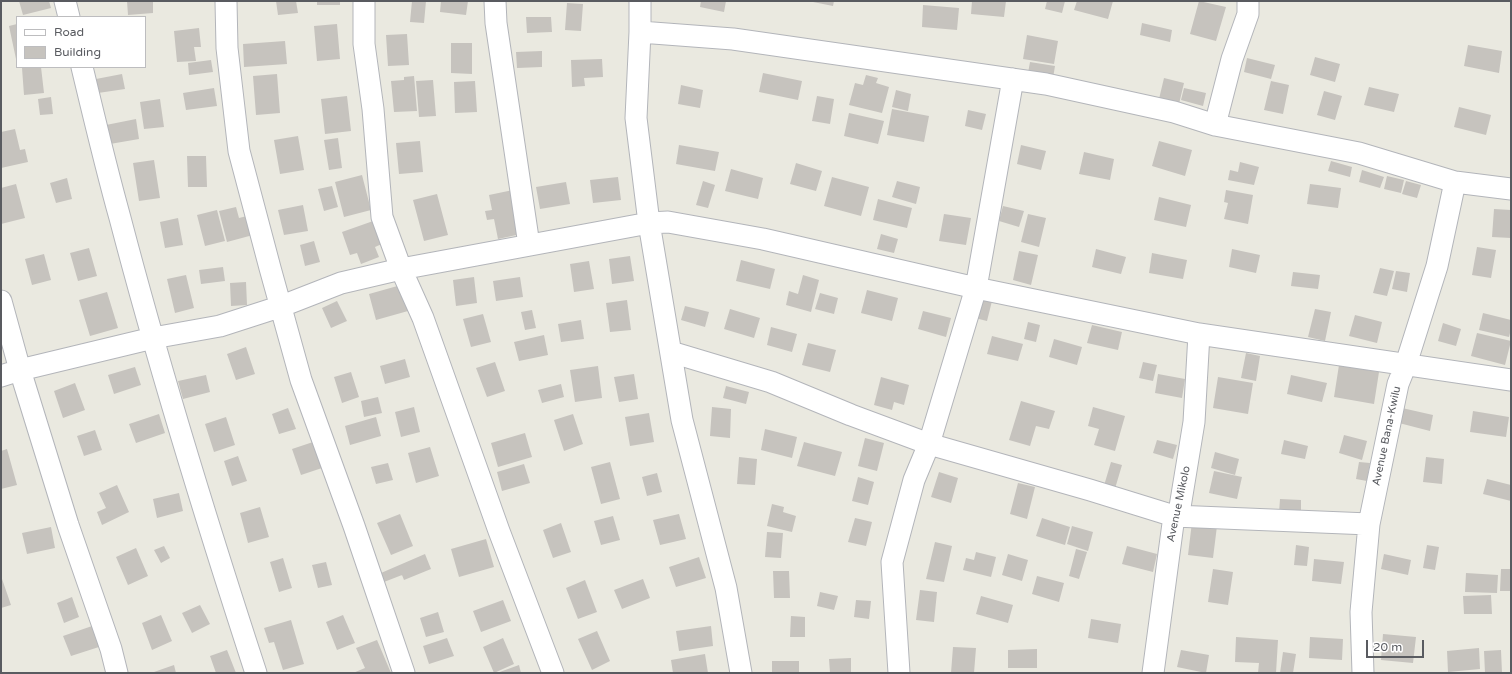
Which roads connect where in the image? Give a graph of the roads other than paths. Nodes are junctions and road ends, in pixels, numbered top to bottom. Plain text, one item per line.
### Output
1 (65, 1) edge
2 (226, 1) edge
3 (364, 1) edge
4 (495, 1) edge
5 (640, 1) edge
6 (1248, 1) edge
7 (69, 16) edge
8 (640, 32) junction
9 (82, 68) edge
10 (1013, 79) junction
11 (1215, 125) junction
12 (1455, 182) junction
13 (1511, 189) edge
14 (649, 223) junction
15 (529, 245) junction
16 (401, 269) junction
17 (976, 288) junction
18 (1, 301) edge
19 (282, 306) junction
20 (1199, 334) junction
21 (153, 338) junction
22 (671, 352) junction
23 (1406, 364) junction
24 (11, 373) edge
25 (1511, 380) edge
26 (929, 444) junction
27 (1174, 516) junction
28 (1369, 524) junction
29 (118, 673) edge
30 (256, 673) edge
31 (404, 673) edge
32 (553, 673) edge
33 (741, 673) edge
34 (900, 673) edge
35 (1153, 673) edge
36 (1363, 673) edge

1 - 7 street
2 - 19 street
3 - 16 street
4 - 15 street
5 - 8 street
6 - 11 street
8 - 10 street
8 - 14 street
9 - 21 street
10 - 11 street
10 - 17 street
11 - 12 street
12 - 13 street
12 - 23 street, Avenue Bana-Kwilu
14 - 15 street
14 - 17 street
14 - 22 street
15 - 16 street
16 - 19 street
16 - 32 street
17 - 20 street
17 - 26 street
18 - 24 street
19 - 21 street
19 - 31 street
20 - 23 street
20 - 27 street, Avenue Mikolo
21 - 24 street
21 - 30 street
22 - 26 street
22 - 33 street
23 - 25 street
23 - 28 street, Avenue Bana-Kwilu
24 - 29 street
26 - 27 street
26 - 34 street
27 - 28 street
27 - 35 street, Avenue Mikolo
28 - 36 street, Avenue Bana-Kwilu

